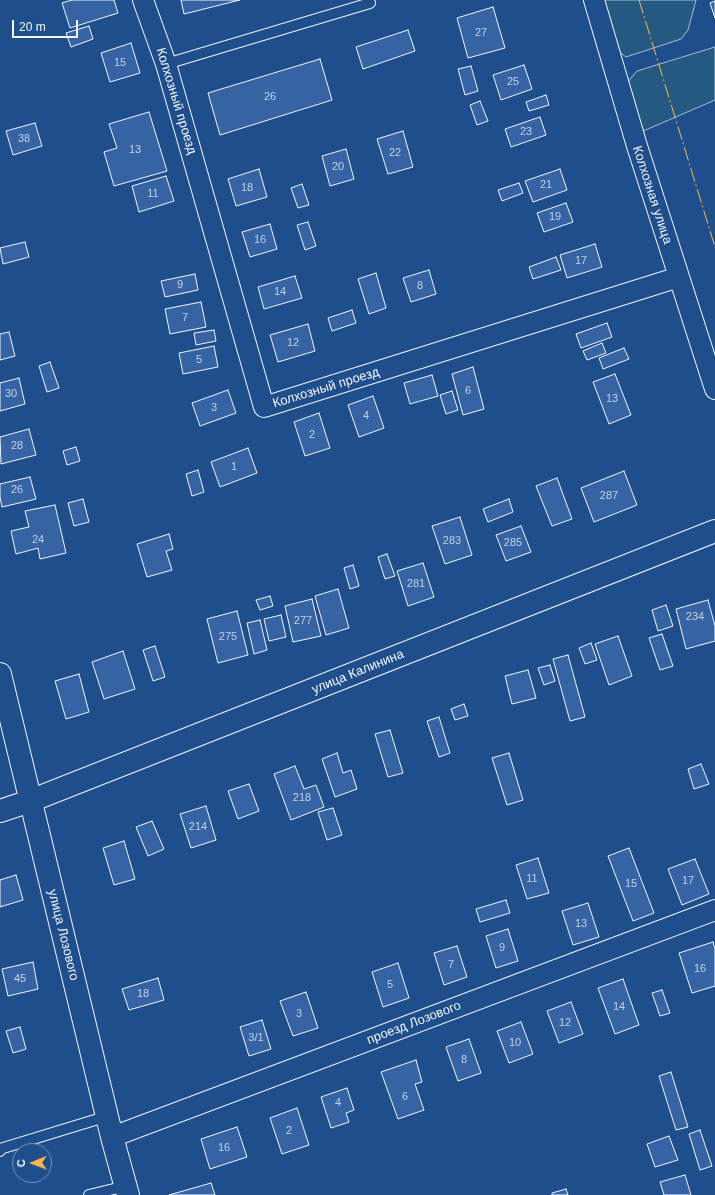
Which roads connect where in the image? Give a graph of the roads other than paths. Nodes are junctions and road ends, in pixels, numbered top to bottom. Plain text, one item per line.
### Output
1 (143, 0) edge
2 (594, 0) edge
3 (370, 3) dead end
4 (166, 64) junction
5 (678, 277) junction
6 (715, 390) edge
7 (715, 531) edge
8 (0, 674) edge
9 (30, 801) junction
10 (0, 812) edge
11 (715, 910) edge
12 (110, 1127) junction
13 (0, 1151) edge
14 (127, 1190) edge
15 (89, 1195) edge

1 - 4 street, Колхозный проезд
2 - 5 street, Колхозная улица
3 - 4 lane
4 - 5 street, Колхозный проезд
5 - 6 street, Колхозная улица
7 - 9 street, улица Калинина
8 - 9 street, улица Лозового
9 - 10 street, улица Калинина
9 - 12 street, улица Лозового
11 - 12 street, проезд Лозового
12 - 13 lane
12 - 14 street, улица Лозового
14 - 15 lane

